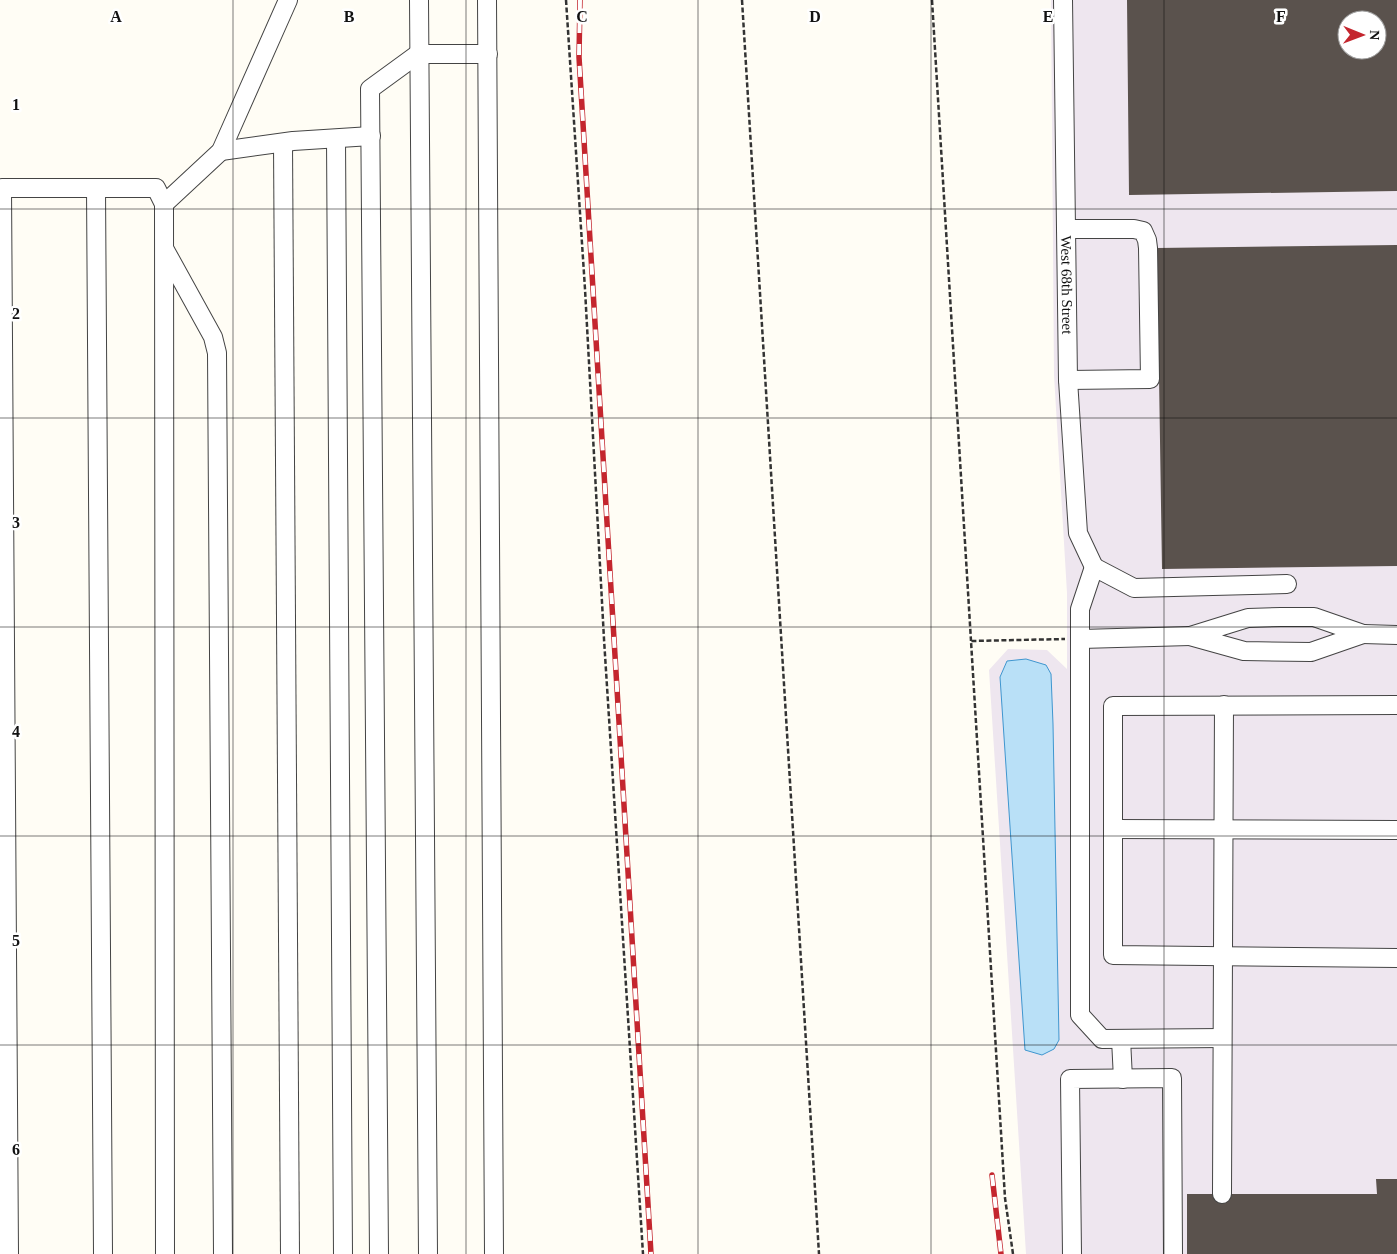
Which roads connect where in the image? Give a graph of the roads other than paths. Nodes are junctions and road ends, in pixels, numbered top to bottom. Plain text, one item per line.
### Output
1 (288, 0) edge
2 (419, 0) edge
3 (487, 0) edge
4 (1064, 0) edge
5 (418, 54) junction
6 (488, 54) junction
7 (371, 136) junction
8 (336, 139) junction
9 (283, 143) junction
10 (221, 151) junction
11 (1, 188) edge
12 (96, 188) junction
13 (164, 204) junction
14 (1066, 229) junction
15 (164, 248) junction
16 (1068, 380) junction
17 (1094, 567) junction
18 (1288, 584) dead end
19 (1363, 634) junction
20 (1397, 635) edge
21 (1190, 636) junction
22 (1081, 639) junction
23 (1224, 705) junction
24 (1397, 705) edge
25 (1113, 830) junction
26 (1224, 830) junction
27 (1397, 830) edge
28 (1223, 955) junction
29 (1397, 958) edge
30 (1222, 1038) junction
31 (1121, 1039) junction
32 (1122, 1078) junction
33 (1222, 1194) dead end
34 (9, 1254) edge
35 (104, 1254) edge
36 (165, 1254) edge
37 (223, 1254) edge
38 (290, 1254) edge
39 (343, 1254) edge
40 (379, 1254) edge
41 (428, 1254) edge
42 (494, 1254) edge
43 (1072, 1254) edge
44 (1173, 1254) edge

1 - 10 street
2 - 5 street
3 - 6 street
4 - 14 street, West 68th Street
5 - 6 street
5 - 7 street
5 - 41 street
6 - 42 street
7 - 8 street
7 - 40 street
8 - 9 street
8 - 39 street
9 - 10 street
9 - 38 street
10 - 13 street
11 - 12 street
11 - 34 street
12 - 13 street
12 - 35 street
13 - 15 street
14 - 16 street, West 68th Street
14 - 16 street
15 - 36 street
15 - 37 street
16 - 17 street, West 68th Street
17 - 18 street
17 - 22 street
19 - 20 street
19 - 21 street
19 - 21 street
21 - 22 street
22 - 31 street
23 - 24 street
23 - 25 street
23 - 26 street
25 - 26 street
25 - 28 street
26 - 27 street
26 - 28 street
28 - 29 street
28 - 30 street
30 - 31 street
30 - 33 street
31 - 32 street
32 - 43 street
32 - 44 street

